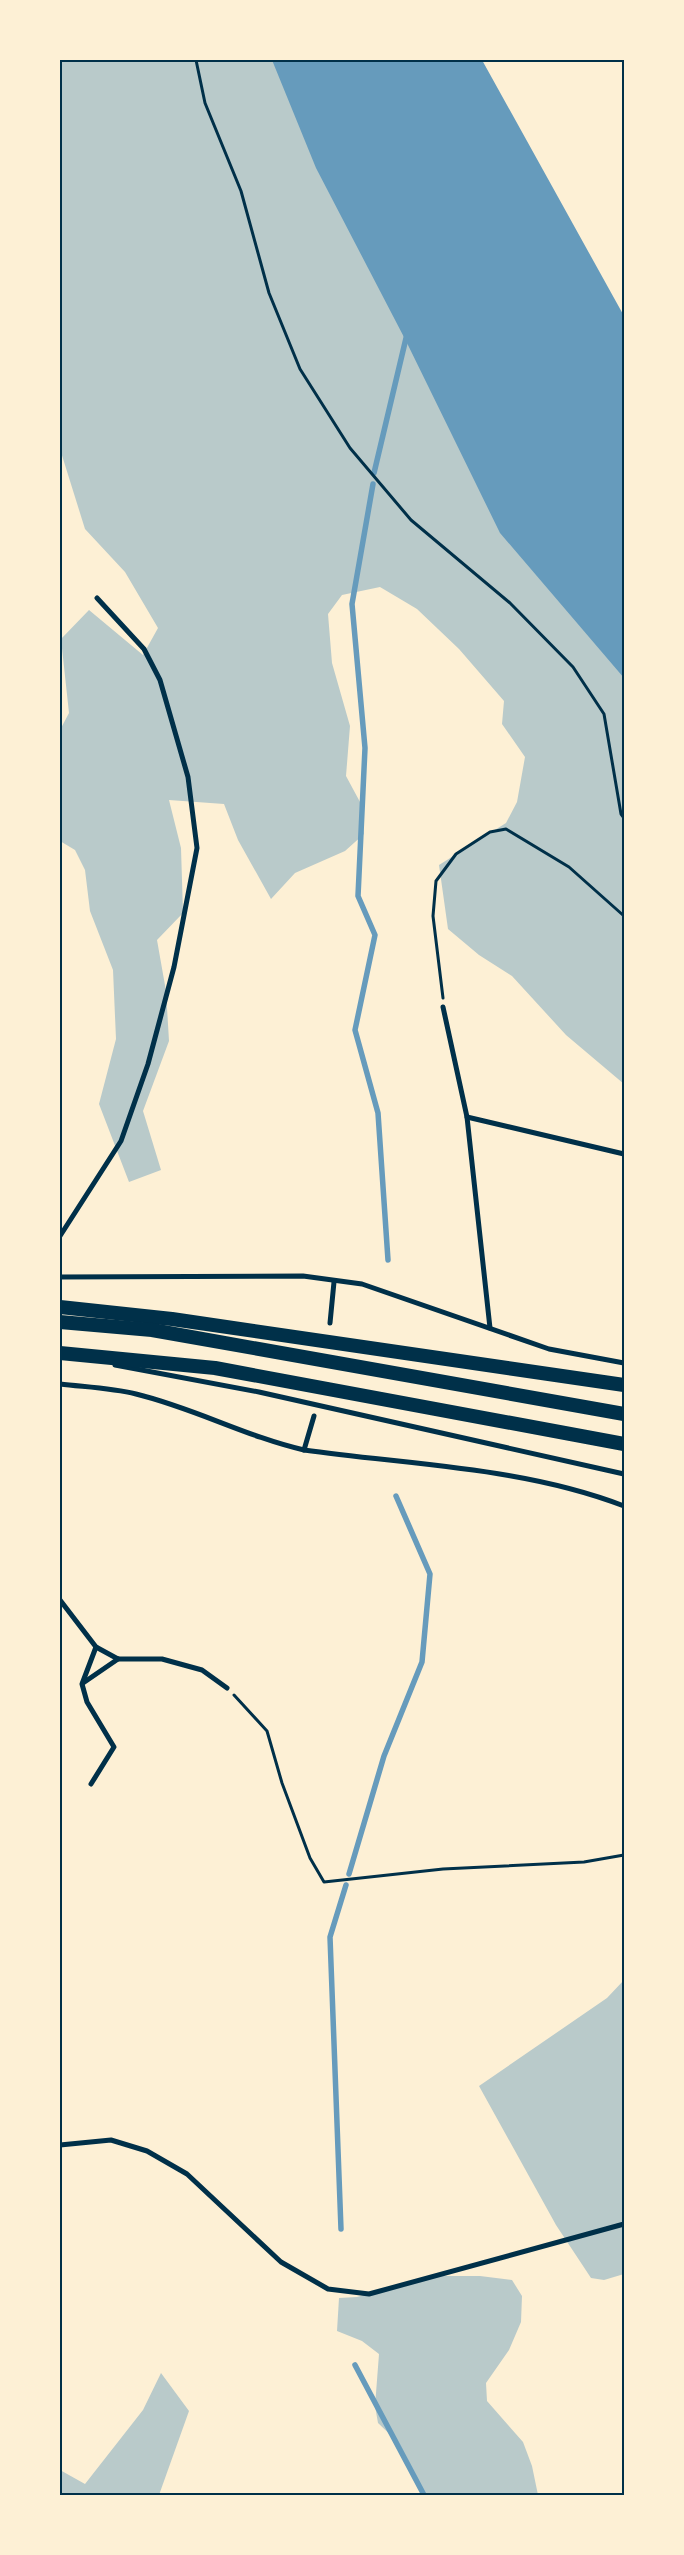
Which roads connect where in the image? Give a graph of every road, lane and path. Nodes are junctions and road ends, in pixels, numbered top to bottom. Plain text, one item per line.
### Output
1 (196, 60) edge
2 (97, 598) dead end
3 (624, 818) edge
4 (624, 916) edge
5 (443, 1007) joint
6 (467, 1117) junction
7 (624, 1154) edge
8 (60, 1236) edge
9 (60, 1277) edge
10 (334, 1282) junction
11 (60, 1307) edge
12 (60, 1322) edge
13 (330, 1323) dead end
14 (490, 1328) junction
15 (60, 1354) edge
16 (624, 1363) edge
17 (60, 1384) edge
18 (624, 1385) edge
19 (624, 1414) edge
20 (314, 1416) dead end
21 (624, 1444) edge
22 (304, 1450) junction
23 (624, 1474) edge
24 (624, 1506) edge
25 (60, 1600) edge
26 (96, 1648) junction
27 (118, 1659) junction
28 (82, 1684) junction
29 (227, 1688) joint
30 (91, 1784) dead end
31 (624, 1855) edge
32 (60, 2145) edge
33 (624, 2224) edge

1 - 3 path
2 - 8 street
4 - 5 path
5 - 6 street
6 - 7 street
6 - 14 street
9 - 10 street
10 - 13 street
10 - 14 street
11 - 18 highway
12 - 19 highway
14 - 16 street
15 - 21 highway
15 - 23 street
17 - 22 street
20 - 22 street
22 - 24 street
25 - 26 street
26 - 27 street
26 - 28 street
27 - 28 street
27 - 29 street
28 - 30 street
29 - 31 path
32 - 33 street

